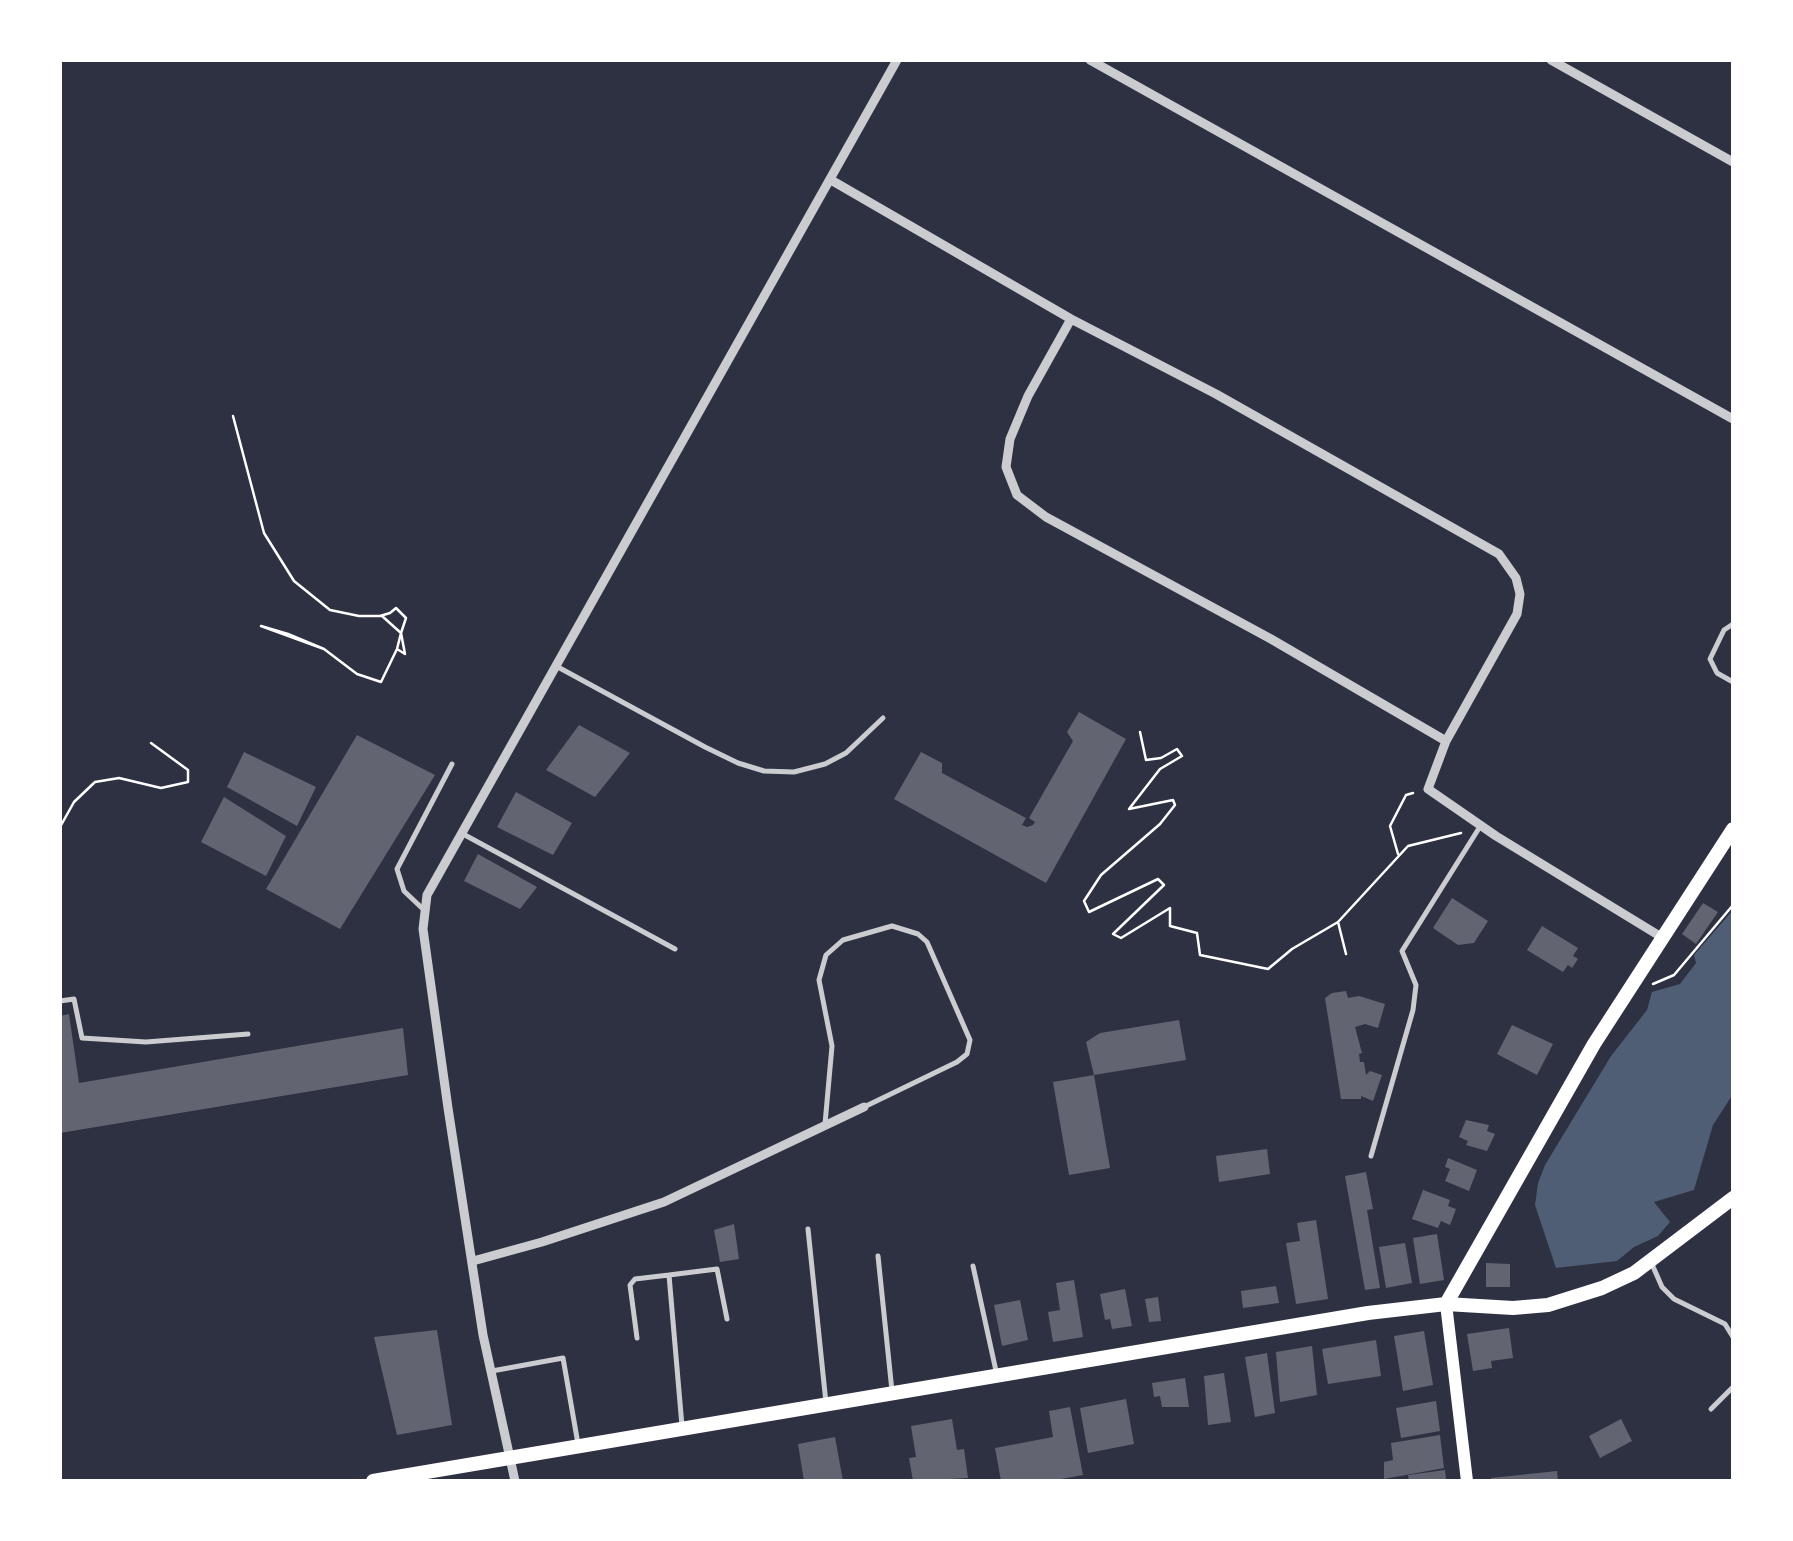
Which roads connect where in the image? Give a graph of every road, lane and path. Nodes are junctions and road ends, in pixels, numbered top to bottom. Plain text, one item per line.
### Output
1 (897, 60) edge
2 (1090, 60) edge
3 (1550, 60) edge
4 (1733, 162) edge
5 (831, 180) junction
6 (1071, 319) junction
7 (232, 416) dead end
8 (1733, 419) edge
9 (380, 616) junction
10 (1733, 624) edge
11 (400, 633) junction
12 (324, 649) junction
13 (397, 649) junction
14 (556, 666) junction
15 (1733, 682) edge
16 (883, 718) dead end
17 (1140, 732) dead end
18 (1446, 741) junction
19 (151, 742) dead end
20 (452, 764) dead end
21 (1428, 789) junction
22 (1480, 825) junction
23 (60, 827) edge
24 (1733, 829) edge
25 (461, 834) junction
26 (1392, 838) junction
27 (1408, 846) junction
28 (1400, 855) junction
29 (1733, 904) edge
30 (424, 910) junction
31 (1338, 922) junction
32 (1663, 938) junction
33 (676, 950) dead end
34 (1346, 954) dead end
35 (1643, 988) dead end
36 (60, 1001) edge
37 (248, 1034) dead end
38 (864, 1107) joint
39 (824, 1126) junction
40 (1371, 1156) dead end
41 (1733, 1198) edge
42 (808, 1230) dead end
43 (878, 1256) dead end
44 (473, 1261) junction
45 (1652, 1262) junction
46 (972, 1266) dead end
47 (668, 1276) junction
48 (1446, 1304) junction
49 (727, 1319) dead end
50 (1733, 1337) edge
51 (637, 1338) dead end
52 (491, 1371) junction
53 (996, 1374) junction
54 (1733, 1387) edge
55 (892, 1391) junction
56 (826, 1402) junction
57 (1711, 1409) dead end
58 (682, 1428) junction
59 (578, 1447) junction
60 (511, 1458) junction
61 (373, 1481) edge
62 (515, 1481) edge
63 (1467, 1481) edge

1 - 5 street
2 - 8 street
3 - 4 street
5 - 6 street
5 - 14 street
6 - 18 street
6 - 18 street
7 - 9 path
9 - 11 path
9 - 11 path
10 - 15 lane
11 - 13 path
11 - 13 path
12 - 12 path
12 - 13 path
14 - 16 lane
14 - 25 street
17 - 31 path
18 - 21 street
19 - 23 path
20 - 30 lane
21 - 22 street
21 - 26 path
22 - 27 path
22 - 32 street
22 - 40 lane
24 - 32 main road
25 - 30 street
25 - 33 lane
26 - 27 path
26 - 28 path
27 - 28 path
28 - 31 path
29 - 35 path
30 - 44 street
31 - 34 path
32 - 48 main road
36 - 37 lane
38 - 39 street
38 - 39 lane
39 - 44 street
41 - 45 main road
42 - 56 lane
43 - 55 lane
44 - 52 street
45 - 48 main road
45 - 50 lane
46 - 53 lane
47 - 49 lane
47 - 51 lane
47 - 58 lane
48 - 53 main road
48 - 63 main road
52 - 59 lane
52 - 60 street
53 - 55 main road
54 - 57 lane
55 - 56 main road
56 - 58 main road
58 - 59 main road
59 - 60 main road
60 - 61 main road
60 - 62 street

